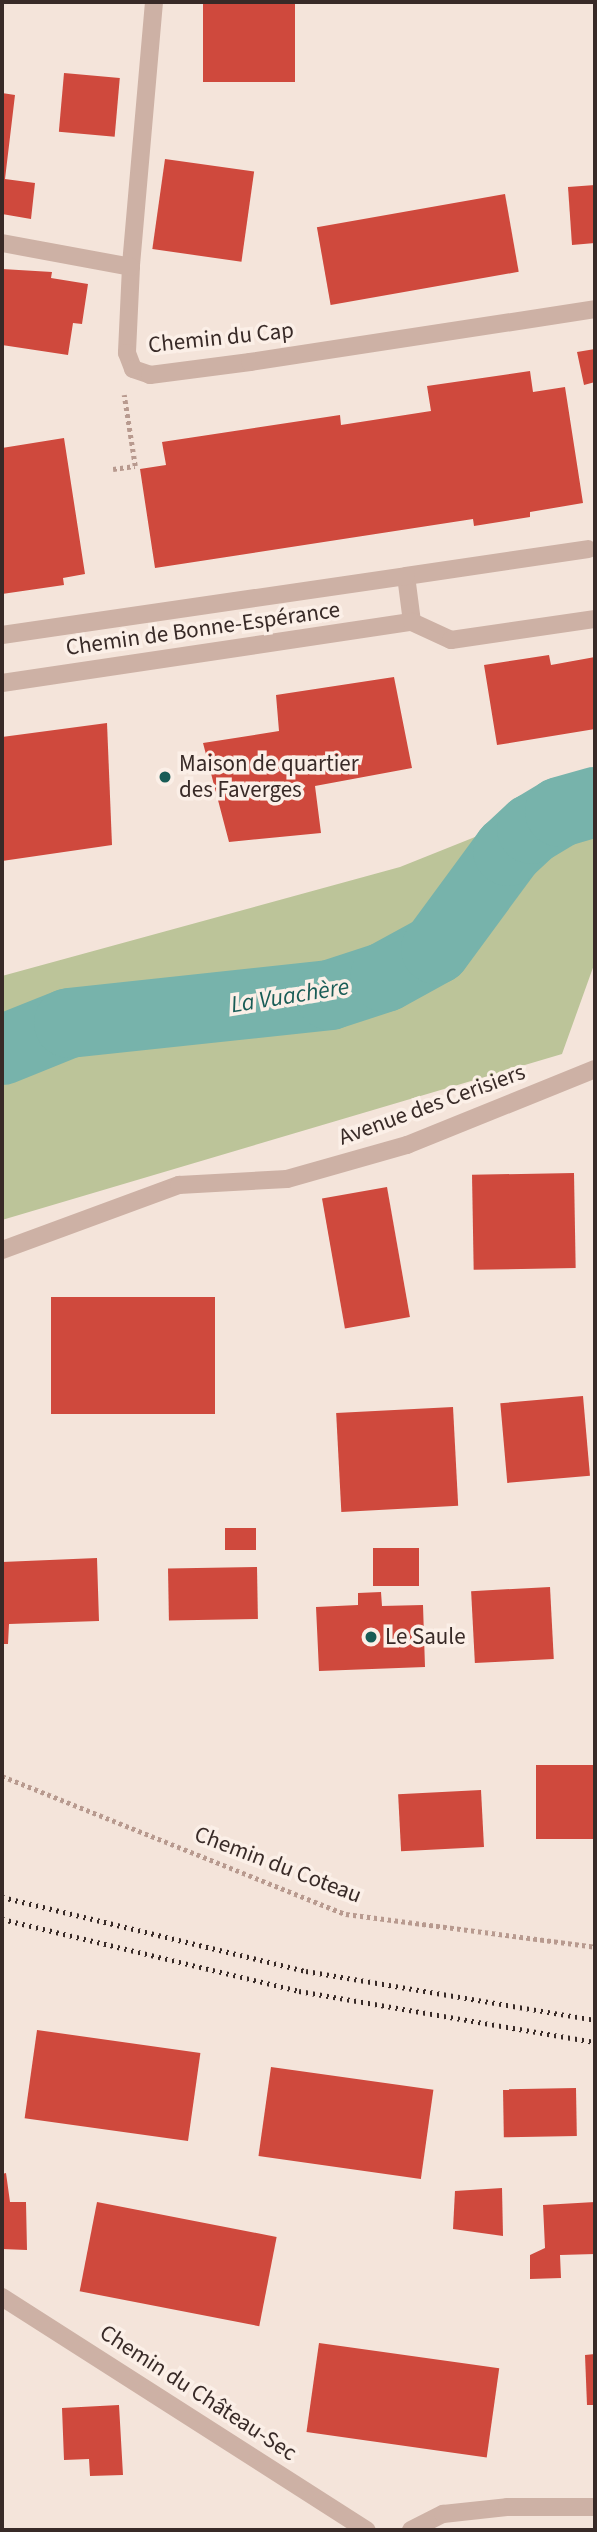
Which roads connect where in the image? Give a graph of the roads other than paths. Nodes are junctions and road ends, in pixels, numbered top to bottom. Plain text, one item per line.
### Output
1 (154, 2) edge
2 (2, 243) edge
3 (131, 267) junction
4 (595, 309) edge
5 (588, 549) dead end
6 (406, 576) junction
7 (595, 619) edge
8 (412, 622) junction
9 (2, 635) edge
10 (2, 683) edge
11 (595, 1069) edge
12 (2, 1250) edge
13 (2, 2297) edge
14 (595, 2507) edge
15 (367, 2530) edge
16 (411, 2530) edge

1 - 3 street, Chemin du Cap
2 - 3 street
3 - 4 street, Chemin du Cap
5 - 6 street, Chemin de Bonne-Espérance
6 - 8 street
6 - 9 street, Chemin de Bonne-Espérance
7 - 8 street
8 - 10 street, Chemin de Bonne-Espérance
11 - 12 street, Avenue des Cerisiers
13 - 15 street, Chemin du Château-Sec
14 - 16 street

